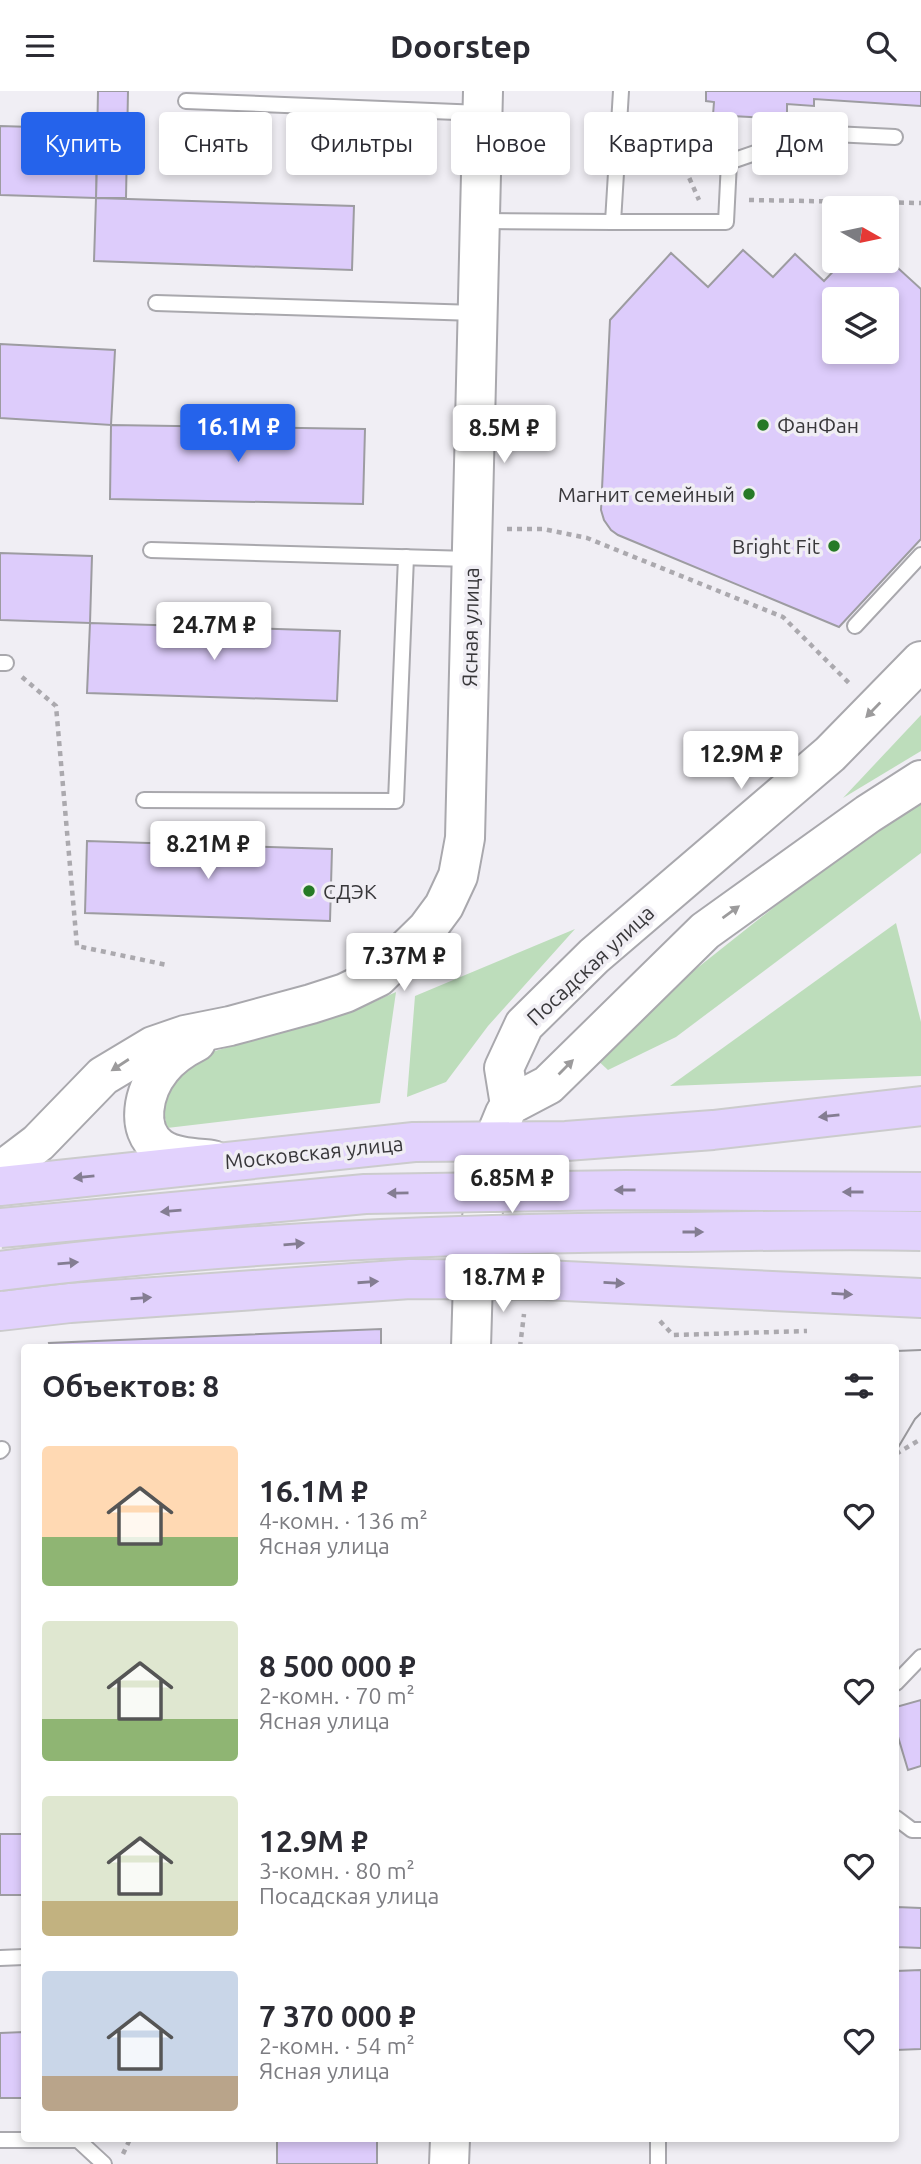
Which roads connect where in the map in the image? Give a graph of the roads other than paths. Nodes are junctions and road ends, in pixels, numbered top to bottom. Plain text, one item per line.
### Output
1 (621, 91) edge
2 (186, 101) dead end
3 (482, 102) edge
4 (895, 137) dead end
5 (480, 221) junction
6 (612, 222) junction
7 (156, 303) dead end
8 (477, 313) junction
9 (151, 550) dead end
10 (921, 555) edge
11 (406, 557) junction
12 (472, 559) junction
13 (855, 626) dead end
14 (921, 661) edge
15 (921, 780) edge
16 (144, 800) dead end
17 (230, 1026) junction
18 (510, 1105) junction
19 (921, 1106) edge
20 (493, 1142) junction
21 (226, 1161) junction
22 (0, 1172) edge
23 (0, 1186) edge
24 (921, 1192) edge
25 (0, 1229) edge
26 (921, 1231) edge
27 (0, 1271) edge
28 (473, 1280) junction
29 (921, 1298) edge
30 (0, 1311) edge
31 (471, 1344) edge
32 (921, 1657) edge
33 (899, 1680) edge
34 (899, 1820) edge
35 (921, 1830) edge
36 (21, 1957) edge
37 (0, 1958) edge
38 (0, 2140) edge
39 (21, 2140) edge
40 (80, 2142) edge
41 (450, 2142) edge
42 (658, 2142) edge
43 (104, 2164) edge
44 (449, 2164) edge
45 (658, 2164) edge

1 - 6 lane
2 - 3 lane
3 - 5 street, Ясная улица
4 - 6 lane
5 - 6 lane
5 - 8 street, Ясная улица
7 - 8 lane
8 - 12 street, Ясная улица
9 - 11 lane
10 - 13 lane
11 - 12 lane
11 - 16 lane
12 - 17 street, Ясная улица
14 -> 18 street, Посадская улица
18 -> 15 street
17 - 21 street
17 -> 22 street
18 - 20 street
19 -> 20 main road, Московская улица
20 - 21 main road, Московская улица
20 - 28 street
21 -> 23 main road, Московская улица
24 -> 25 main road, bridge
27 -> 26 main road, bridge
28 -> 29 main road
30 -> 28 main road
28 - 31 street
32 - 33 lane
34 - 35 lane
36 - 37 lane
38 - 39 lane
40 - 43 lane
41 - 44 street
42 - 45 lane

